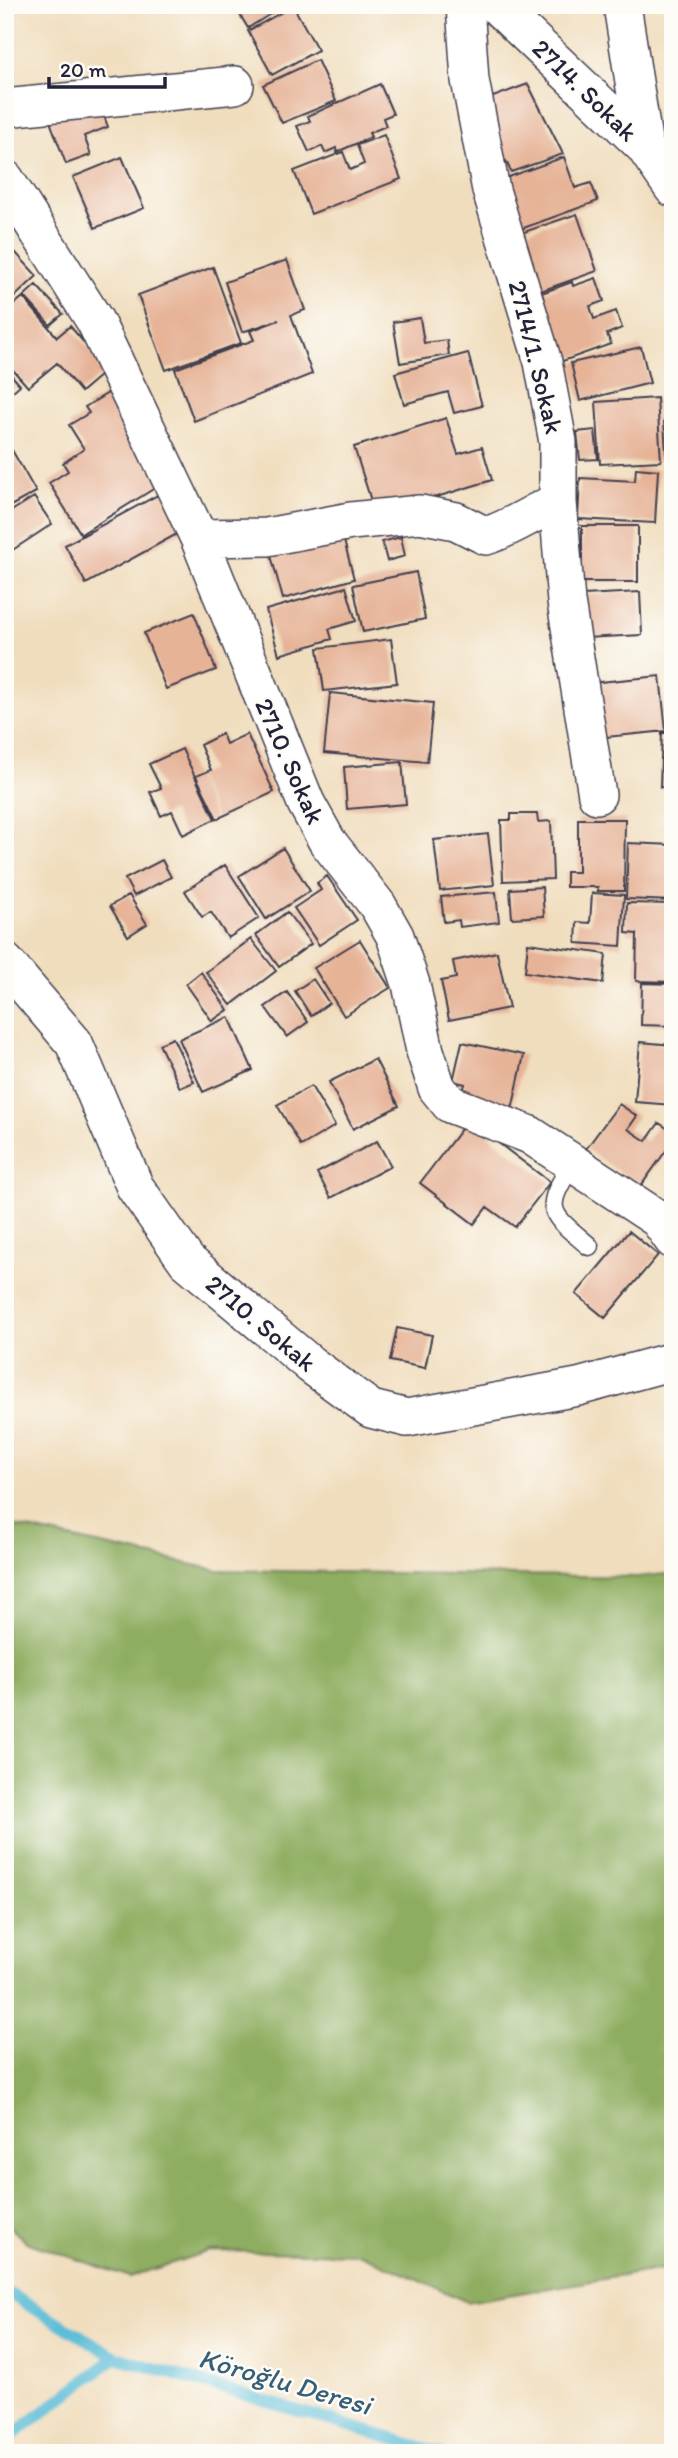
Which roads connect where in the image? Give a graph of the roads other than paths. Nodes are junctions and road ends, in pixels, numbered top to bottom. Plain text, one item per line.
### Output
1 (465, 5) edge
2 (496, 5) edge
3 (622, 5) edge
4 (235, 85) dead end
5 (5, 108) edge
6 (644, 146) junction
7 (5, 179) edge
8 (672, 184) edge
9 (558, 502) junction
10 (199, 538) junction
11 (597, 795) dead end
12 (5, 962) edge
13 (573, 1163) junction
14 (673, 1240) edge
15 (589, 1246) dead end
16 (673, 1361) edge

1 - 9 street, 2714/1. Sokak
2 - 6 street, 2714. Sokak
3 - 6 street, 2714. Sokak
4 - 5 street
6 - 8 street, 2714. Sokak
7 - 10 street, 2710. Sokak
9 - 10 street
9 - 11 street, 2714/1. Sokak
10 - 13 street, 2710. Sokak
12 - 16 street, 2710. Sokak
13 - 14 street, 2710. Sokak
13 - 15 lane

